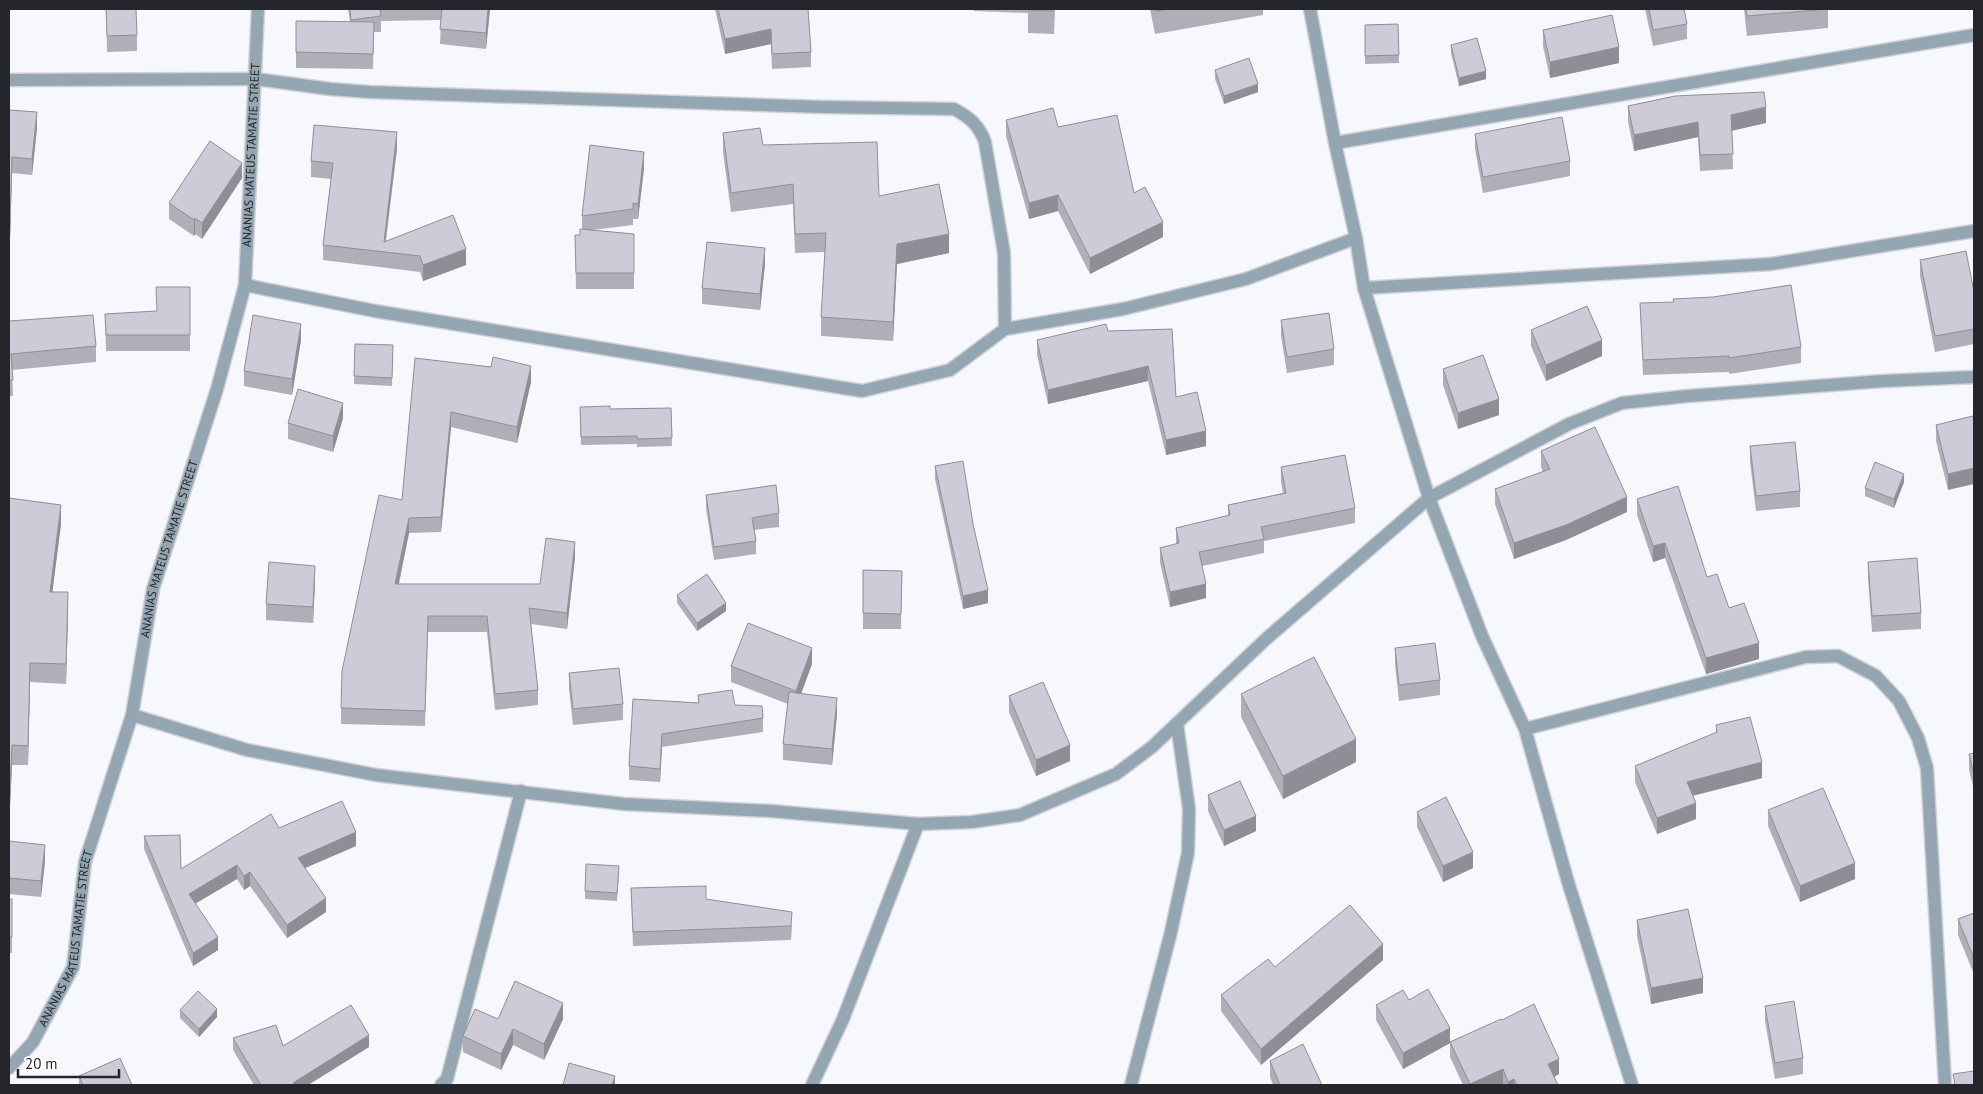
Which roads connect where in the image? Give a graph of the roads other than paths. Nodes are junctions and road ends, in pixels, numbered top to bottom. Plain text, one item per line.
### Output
1 (258, 9) edge
2 (1310, 9) edge
3 (1974, 34) edge
4 (256, 79) junction
5 (9, 80) edge
6 (1335, 143) junction
7 (1974, 231) edge
8 (1356, 238) junction
9 (245, 285) junction
10 (1364, 288) junction
11 (1005, 329) junction
12 (1974, 377) edge
13 (1429, 498) junction
14 (132, 716) junction
15 (1177, 724) junction
16 (1525, 730) junction
17 (521, 792) junction
18 (918, 824) junction
19 (9, 1068) edge
20 (441, 1085) edge
21 (812, 1085) edge
22 (1131, 1085) edge
23 (1632, 1085) edge
24 (1945, 1085) edge

1 - 4 street, ANANIAS MATEUS TAMATIE STREET
2 - 6 street
3 - 6 street
4 - 5 street
4 - 9 street, ANANIAS MATEUS TAMATIE STREET
4 - 11 street
6 - 8 street
7 - 10 street
8 - 10 street
8 - 11 street
9 - 11 street
9 - 14 street, ANANIAS MATEUS TAMATIE STREET
10 - 13 street
12 - 13 street
13 - 15 street
13 - 16 street
14 - 17 street
14 - 19 street, ANANIAS MATEUS TAMATIE STREET
15 - 18 street
15 - 22 street
16 - 23 street
16 - 24 street
17 - 18 street
17 - 20 street
18 - 21 street

